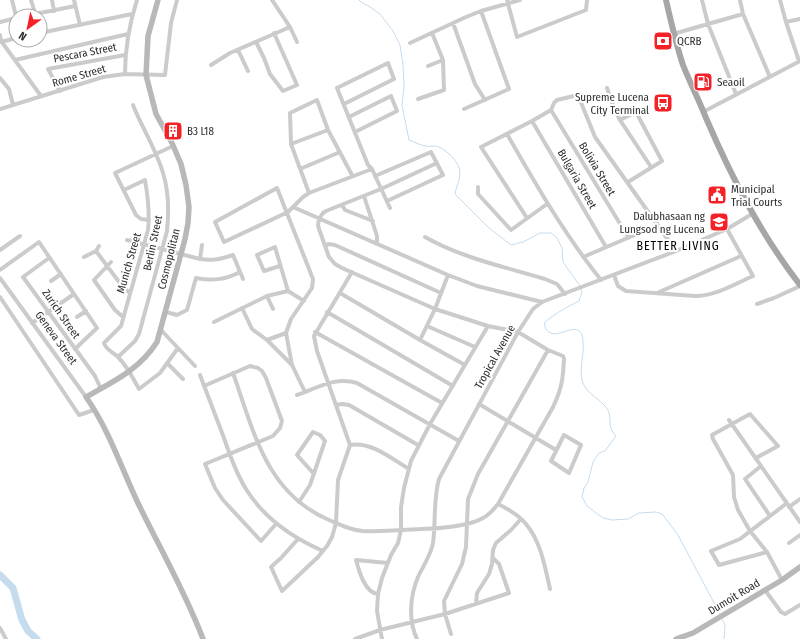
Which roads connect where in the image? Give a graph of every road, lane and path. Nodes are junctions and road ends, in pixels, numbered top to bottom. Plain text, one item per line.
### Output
1 (52, 0) edge
2 (74, 0) edge
3 (137, 0) edge
4 (158, 0) edge
5 (177, 0) edge
6 (520, 0) edge
7 (587, 0) edge
8 (666, 0) edge
9 (702, 0) edge
10 (740, 0) edge
11 (780, 0) edge
12 (274, 1) edge
13 (508, 2) edge
14 (75, 6) junction
15 (54, 10) junction
16 (48, 11) edge
17 (481, 11) junction
18 (132, 14) junction
19 (743, 14) junction
20 (800, 19) edge
21 (786, 22) junction
22 (453, 23) junction
23 (708, 24) junction
24 (80, 25) junction
25 (290, 27) junction
26 (48, 31) edge
27 (432, 33) junction
28 (128, 34) junction
29 (274, 34) junction
30 (674, 34) junction
31 (0, 35) edge
32 (1, 42) edge
33 (256, 42) junction
34 (297, 42) dead end
35 (410, 43) dead end
36 (238, 50) junction
37 (125, 55) junction
38 (15, 60) junction
39 (443, 60) junction
40 (800, 61) edge
41 (211, 64) dead end
42 (428, 66) dead end
43 (248, 71) dead end
44 (125, 74) junction
45 (146, 75) junction
46 (770, 77) junction
47 (0, 78) edge
48 (607, 88) dead end
49 (60, 91) junction
50 (736, 94) junction
51 (41, 96) junction
52 (418, 99) dead end
53 (485, 100) junction
54 (344, 104) junction
55 (13, 105) junction
56 (133, 105) dead end
57 (0, 109) edge
58 (464, 109) dead end
59 (551, 110) junction
60 (703, 112) junction
61 (349, 117) junction
62 (620, 120) junction
63 (532, 121) junction
64 (328, 130) junction
65 (355, 132) junction
66 (507, 134) junction
67 (291, 144) junction
68 (173, 146) junction
69 (340, 152) junction
70 (156, 154) junction
71 (437, 163) junction
72 (651, 167) junction
73 (300, 169) junction
74 (372, 169) junction
75 (352, 176) junction
76 (375, 176) junction
77 (628, 182) junction
78 (478, 187) dead end
79 (381, 189) junction
80 (124, 190) junction
81 (309, 193) junction
82 (364, 196) junction
83 (387, 201) junction
84 (547, 204) junction
85 (342, 205) junction
86 (293, 207) junction
87 (390, 208) dead end
88 (288, 212) junction
89 (752, 214) junction
90 (527, 218) junction
91 (319, 219) junction
92 (149, 220) junction
93 (373, 222) junction
94 (658, 225) junction
95 (728, 229) junction
96 (20, 236) dead end
97 (424, 237) dead end
98 (628, 237) junction
99 (127, 240) dead end
100 (144, 244) junction
101 (377, 244) junction
102 (202, 245) dead end
103 (100, 246) dead end
104 (326, 246) junction
105 (606, 247) junction
106 (162, 249) junction
107 (0, 250) edge
108 (96, 251) junction
109 (676, 251) junction
110 (182, 254) junction
111 (741, 256) junction
112 (84, 257) dead end
113 (583, 257) junction
114 (49, 258) junction
115 (200, 259) junction
116 (111, 262) dead end
117 (107, 266) junction
118 (280, 266) junction
119 (0, 270) edge
120 (240, 272) junction
121 (352, 272) junction
122 (61, 274) junction
123 (448, 275) junction
124 (614, 275) junction
125 (0, 278) edge
126 (243, 278) dead end
127 (601, 280) junction
128 (51, 281) dead end
129 (800, 286) edge
130 (288, 291) junction
131 (130, 293) junction
132 (340, 293) junction
133 (441, 293) junction
134 (655, 293) junction
135 (74, 294) junction
136 (565, 294) junction
137 (0, 296) edge
138 (267, 296) junction
139 (304, 301) junction
140 (542, 302) junction
141 (757, 304) dead end
142 (242, 308) junction
143 (273, 309) dead end
144 (435, 309) junction
145 (86, 311) junction
146 (48, 312) junction
147 (166, 312) junction
148 (328, 312) junction
149 (77, 317) dead end
150 (124, 317) junction
151 (214, 322) dead end
152 (32, 323) junction
153 (427, 326) junction
154 (488, 326) junction
155 (161, 330) junction
156 (315, 332) junction
157 (518, 332) junction
158 (286, 333) junction
159 (267, 340) junction
160 (420, 340) junction
161 (475, 347) junction
162 (178, 348) junction
163 (75, 349) junction
164 (548, 350) junction
165 (118, 357) junction
166 (167, 363) junction
167 (292, 365) junction
168 (465, 365) junction
169 (195, 366) dead end
170 (130, 372) junction
171 (233, 373) junction
172 (200, 375) dead end
173 (183, 380) dead end
174 (328, 383) junction
175 (204, 386) junction
176 (453, 386) junction
177 (101, 389) junction
178 (305, 392) junction
179 (297, 394) dead end
180 (86, 397) junction
181 (442, 403) junction
182 (479, 404) junction
183 (336, 405) junction
184 (94, 410) junction
185 (508, 422) junction
186 (730, 422) junction
187 (430, 424) junction
188 (535, 437) junction
189 (459, 441) junction
190 (258, 443) junction
191 (350, 445) junction
192 (418, 445) junction
193 (556, 450) junction
194 (230, 454) junction
195 (756, 458) junction
196 (761, 466) junction
197 (409, 469) junction
198 (314, 474) junction
199 (800, 499) edge
200 (299, 502) junction
201 (498, 504) junction
202 (788, 505) junction
203 (770, 516) junction
204 (521, 518) junction
205 (800, 522) edge
206 (336, 523) junction
207 (468, 523) junction
208 (276, 524) junction
209 (433, 529) junction
210 (401, 530) junction
211 (750, 531) junction
212 (800, 535) edge
213 (298, 539) junction
214 (789, 543) dead end
215 (324, 551) junction
216 (767, 552) junction
217 (493, 558) junction
218 (388, 563) junction
219 (800, 567) edge
220 (782, 580) junction
221 (550, 589) dead end
222 (766, 590) junction
223 (378, 594) junction
224 (476, 604) junction
225 (800, 605) edge
226 (445, 614) junction
227 (412, 622) junction
228 (0, 628) edge
229 (380, 630) junction
230 (451, 634) dead end
231 (6, 639) edge
232 (203, 639) edge
233 (355, 639) edge
234 (382, 639) edge
235 (417, 639) edge
236 (676, 639) edge

1 - 15 street
2 - 14 street
3 - 18 street
4 - 45 street, Cosmopolitan
5 - 45 street, Rome Street
6 - 13 street
7 - 13 street
8 - 30 main road
9 - 23 street
10 - 19 street
11 - 21 street
12 - 25 street
13 - 17 street
14 - 15 street
14 - 24 street
15 - 16 street
17 - 22 street
17 - 53 street
18 - 24 street
18 - 28 street
19 - 23 street
19 - 46 street
20 - 21 street
21 - 40 street
22 - 27 street
22 - 53 street
23 - 30 street
23 - 50 street
24 - 26 street
25 - 29 street
25 - 34 street
27 - 35 street
27 - 39 street
28 - 37 street
28 - 38 street
29 - 33 street
29 - 33 street
30 - 60 main road
31 - 32 street
32 - 38 street
33 - 36 street
36 - 41 street
36 - 43 street
37 - 44 street
37 - 49 street, Pescara Street
38 - 51 street
39 - 42 street
39 - 52 street
40 - 46 street
44 - 45 street, Rome Street
44 - 49 street, Rome Street
45 - 68 street, Cosmopolitan
46 - 50 street
47 - 55 street
48 - 62 street
49 - 51 street, Rome Street
50 - 60 street
51 - 55 street, Rome Street
53 - 58 street
54 - 54 street
54 - 61 street
55 - 57 street, Rome Street
56 - 70 street, Berlin Street
59 - 63 street
59 - 77 street
59 - 98 street, Bolivia Street
60 - 89 main road
61 - 65 street
61 - 65 street
62 - 72 street
62 - 72 street
63 - 66 street
63 - 105 street, Bulgaria Street
64 - 67 street
64 - 67 street
64 - 69 street
65 - 74 street
66 - 84 street
66 - 90 street
67 - 73 street
68 - 70 street
68 - 110 street, Cosmopolitan
69 - 73 street
69 - 75 street
70 - 80 street
70 - 106 street, Berlin Street
71 - 76 street
71 - 79 street
71 - 83 street
72 - 77 street
73 - 81 street
74 - 75 street
74 - 76 street
75 - 81 street
76 - 79 street
77 - 94 street
78 - 90 street
79 - 82 street
79 - 83 street
80 - 92 street
80 - 92 street, Munich Street
81 - 86 street
82 - 85 street
82 - 93 street
83 - 87 street
84 - 90 street
84 - 113 street
85 - 91 street
85 - 93 street
86 - 88 street
86 - 91 street
88 - 88 street
88 - 139 street
89 - 95 street, Tropical Avenue
89 - 129 main road
91 - 101 street
91 - 104 street
92 - 100 street, Munich Street
93 - 101 street
94 - 98 street
94 - 109 street
95 - 109 street, Tropical Avenue
95 - 111 street
96 - 107 street
97 - 136 street
98 - 105 street
99 - 100 street
100 - 106 street
100 - 131 street, Munich Street
101 - 123 street
102 - 115 street
103 - 108 street
104 - 121 street
104 - 133 street
105 - 113 street
106 - 110 street
106 - 165 street, Berlin Street
108 - 112 street
108 - 117 street
109 - 124 street, Tropical Avenue
110 - 115 street
110 - 147 street, Cosmopolitan
111 - 134 street
111 - 134 street
113 - 127 street
114 - 119 street
114 - 122 street
114 - 146 street, Zurich Street
115 - 120 street
116 - 117 street
117 - 131 street
117 - 150 street
118 - 118 street
118 - 130 street
120 - 126 street
120 - 147 street
121 - 132 street
121 - 144 street
122 - 128 street
122 - 135 street
123 - 133 street
123 - 140 street
124 - 127 street, Tropical Avenue
124 - 134 street
125 - 152 street, Geneva Street
127 - 136 street, Tropical Avenue
129 - 141 street
130 - 138 street
130 - 139 street
131 - 150 street, Munich Street
132 - 148 street
132 - 160 street
133 - 144 street
135 - 145 street
135 - 146 street
136 - 140 street, Tropical Avenue
137 - 184 street
138 - 142 street
138 - 143 street
139 - 158 street
140 - 157 street, Tropical Avenue
142 - 151 street
142 - 159 street
144 - 153 street
144 - 154 street
145 - 149 street
145 - 163 street
146 - 152 street
146 - 163 street, Zurich Street
147 - 155 street, Cosmopolitan
148 - 156 street
148 - 176 street
150 - 165 street, Munich Street
152 - 180 street, Geneva Street
153 - 160 street
153 - 161 street
154 - 157 street
154 - 161 street
155 - 162 street
155 - 170 street, Cosmopolitan
156 - 174 street
156 - 181 street
157 - 164 street
157 - 182 street, Tropical Avenue
158 - 159 street
158 - 167 street
159 - 167 street
160 - 168 street
161 - 168 street
162 - 166 street
162 - 169 street
163 - 177 street, Zurich Street
164 - 185 street
164 - 188 street
165 - 170 street
166 - 170 street
166 - 173 street
167 - 178 street
168 - 176 street
170 - 177 street, Cosmopolitan
171 - 175 street
171 - 190 street
171 - 190 street
172 - 175 street
174 - 178 street
174 - 183 street
174 - 187 street
175 - 194 street
176 - 181 street
177 - 180 street, Cosmopolitan
178 - 179 street
180 - 184 street, Geneva Street
181 - 187 street
182 - 185 street
182 - 189 street, Tropical Avenue
183 - 191 street
183 - 192 street
184 - 232 street, Geneva Street
185 - 188 street
185 - 207 street
186 - 195 street
186 - 195 street
186 - 211 street
187 - 189 street
187 - 192 street
188 - 193 street
188 - 201 street
189 - 209 street, Tropical Avenue
190 - 194 street
190 - 200 street
191 - 197 street
191 - 206 street
192 - 197 street
193 - 193 street
194 - 208 street
194 - 208 street
195 - 196 street
196 - 202 street
196 - 203 street
197 - 210 street
198 - 198 street
198 - 200 street
199 - 202 street
200 - 206 street
201 - 204 street
201 - 207 street
202 - 203 street
202 - 205 street
203 - 211 street
204 - 217 street
204 - 221 street
206 - 210 street
206 - 215 street
207 - 209 street
207 - 226 street
208 - 213 street
209 - 210 street
209 - 227 street, Tropical Avenue
210 - 218 street
211 - 216 street
211 - 216 street
212 - 214 street
213 - 215 street
213 - 215 street
216 - 220 street
217 - 224 street
217 - 224 street
218 - 223 street
218 - 223 street
219 - 220 street, Dumoit Road
220 - 222 street, Dumoit Road
222 - 225 street
222 - 236 street, Dumoit Road
223 - 229 street
224 - 226 street
226 - 227 street
226 - 230 street
227 - 229 street
227 - 235 street, Tropical Avenue
228 - 231 street
229 - 233 street
229 - 234 street

